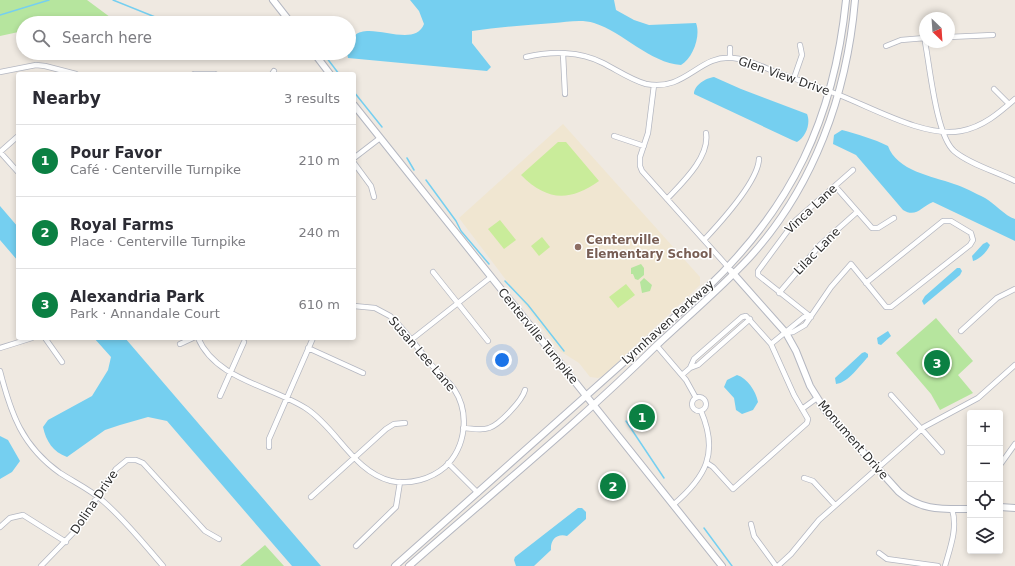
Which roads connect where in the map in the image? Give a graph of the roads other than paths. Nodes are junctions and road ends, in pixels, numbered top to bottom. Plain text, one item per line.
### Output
1 (273, 0) edge
2 (846, 0) edge
3 (855, 0) edge
4 (286, 16) edge
5 (993, 35) dead end
6 (955, 37) edge
7 (919, 40) edge
8 (800, 45) dead end
9 (886, 46) dead end
10 (730, 48) dead end
11 (927, 48) edge
12 (563, 54) junction
13 (526, 57) dead end
14 (730, 58) junction
15 (319, 60) edge
16 (0, 72) edge
17 (58, 72) edge
18 (328, 72) edge
19 (794, 78) junction
20 (654, 85) junction
21 (994, 89) dead end
22 (830, 91) junction
23 (565, 94) dead end
24 (838, 94) junction
25 (1015, 99) edge
26 (1009, 104) junction
27 (356, 108) edge
28 (706, 132) dead end
29 (943, 132) junction
30 (614, 136) dead end
31 (16, 138) edge
32 (380, 138) junction
33 (644, 146) junction
34 (0, 152) edge
35 (356, 156) edge
36 (759, 160) dead end
37 (356, 166) edge
38 (16, 170) edge
39 (853, 170) dead end
40 (1015, 180) edge
41 (835, 186) junction
42 (374, 197) dead end
43 (667, 199) junction
44 (857, 212) junction
45 (894, 218) dead end
46 (704, 240) junction
47 (728, 267) junction
48 (433, 272) dead end
49 (734, 274) junction
50 (491, 277) junction
51 (866, 283) junction
52 (1015, 289) edge
53 (779, 293) junction
54 (458, 303) junction
55 (356, 306) edge
56 (811, 317) junction
57 (961, 331) dead end
58 (786, 333) junction
59 (26, 340) edge
60 (46, 340) edge
61 (189, 340) edge
62 (199, 340) edge
63 (312, 340) edge
64 (411, 340) junction
65 (488, 341) dead end
66 (244, 342) dead end
67 (180, 344) dead end
68 (771, 344) junction
69 (657, 346) junction
70 (0, 348) edge
71 (308, 348) junction
72 (62, 362) dead end
73 (1015, 365) edge
74 (0, 371) edge
75 (230, 372) junction
76 (363, 373) dead end
77 (682, 375) junction
78 (525, 390) dead end
79 (891, 395) dead end
80 (220, 396) dead end
81 (586, 396) junction
82 (286, 397) junction
83 (696, 398) junction
84 (817, 398) junction
85 (593, 405) junction
86 (802, 409) junction
87 (701, 411) junction
88 (406, 422) dead end
89 (464, 428) junction
90 (921, 429) junction
91 (1015, 444) edge
92 (269, 447) dead end
93 (942, 452) dead end
94 (355, 457) junction
95 (1003, 461) edge
96 (448, 463) junction
97 (707, 463) junction
98 (877, 468) junction
99 (804, 478) dead end
100 (400, 482) junction
101 (478, 493) junction
102 (97, 496) junction
103 (311, 497) dead end
104 (673, 505) junction
105 (835, 505) junction
106 (1003, 507) edge
107 (1015, 508) edge
108 (952, 509) junction
109 (967, 509) edge
110 (751, 524) dead end
111 (0, 527) edge
112 (219, 539) dead end
113 (66, 542) junction
114 (356, 546) dead end
115 (879, 553) dead end
116 (41, 566) edge
117 (163, 566) edge
118 (396, 566) edge
119 (409, 566) edge
120 (722, 566) edge
121 (777, 566) edge
122 (938, 566) edge
123 (945, 566) edge

1 - 4 main road
2 - 22 main road, Lynnhaven Parkway
3 - 24 main road, Lynnhaven Parkway
5 - 6 street
7 - 9 street
8 - 19 street
10 - 14 street
11 - 29 street
12 - 13 street, Glen View Drive
12 - 20 street, Glen View Drive
12 - 23 street
14 - 19 street, Glen View Drive
14 - 20 street, Glen View Drive
15 - 18 main road
16 - 17 street
19 - 22 street, Glen View Drive
20 - 33 street, Monument Drive
21 - 26 street
22 - 24 street, Glen View Drive
22 - 47 main road, Lynnhaven Parkway
24 - 29 street, Glen View Drive
24 - 49 main road, Lynnhaven Parkway
25 - 26 street, Glen View Drive
26 - 29 street, Glen View Drive
27 - 32 main road, Centerville Turnpike
28 - 43 street
29 - 40 street
30 - 33 street
31 - 34 street
32 - 35 street
32 - 50 main road, Centerville Turnpike
33 - 43 street, Monument Drive
34 - 38 street
36 - 46 street
37 - 42 street
39 - 41 street, Vinca Lane
41 - 44 street
41 - 53 street, Vinca Lane
43 - 46 street, Monument Drive
44 - 45 street
44 - 53 street, Lilac Lane
46 - 47 street, Monument Drive
47 - 49 main road, Monument Drive
47 - 81 main road, Lynnhaven Parkway
48 - 54 street
49 - 58 main road, Monument Drive
49 - 69 main road, Lynnhaven Parkway
50 - 54 street
50 - 81 main road, Centerville Turnpike
51 - 51 street
51 - 56 street
52 - 57 street
53 - 56 street, Vinca Lane
54 - 64 street
54 - 65 street
55 - 64 street, Susan Lee Lane
56 - 58 street
58 - 68 street
58 - 84 main road, Monument Drive
59 - 70 street
60 - 72 street
61 - 67 street
62 - 75 street
63 - 71 street
64 - 89 street, Susan Lee Lane
66 - 75 street
68 - 77 street
68 - 86 street
69 - 77 street
69 - 85 main road, Lynnhaven Parkway
71 - 76 street
71 - 82 street
73 - 90 street
74 - 102 street
75 - 80 street
75 - 82 street
77 - 83 street
78 - 89 street
79 - 90 street
81 - 85 main road, Centerville Turnpike
81 - 101 main road, Lynnhaven Parkway
82 - 92 street
82 - 94 street
83 - 87 street
83 - 87 street
84 - 86 street
84 - 98 main road, Monument Drive
85 - 104 main road, Centerville Turnpike
85 - 119 main road, Lynnhaven Parkway
86 - 97 street
87 - 97 street
88 - 94 street
89 - 96 street
90 - 93 street
90 - 98 street
91 - 95 street
94 - 100 street
94 - 103 street
96 - 100 street
96 - 101 street
97 - 104 street
98 - 105 street
98 - 108 main road, Monument Drive
99 - 105 street
100 - 114 street
101 - 118 main road, Lynnhaven Parkway
102 - 112 street, Dolina Drive
102 - 113 street, Dolina Drive
102 - 117 street
104 - 120 main road, Centerville Turnpike
105 - 121 street
106 - 107 main road
108 - 109 main road, Monument Drive
108 - 123 street
110 - 121 street
111 - 113 street
113 - 116 street, Dolina Drive
115 - 122 street

